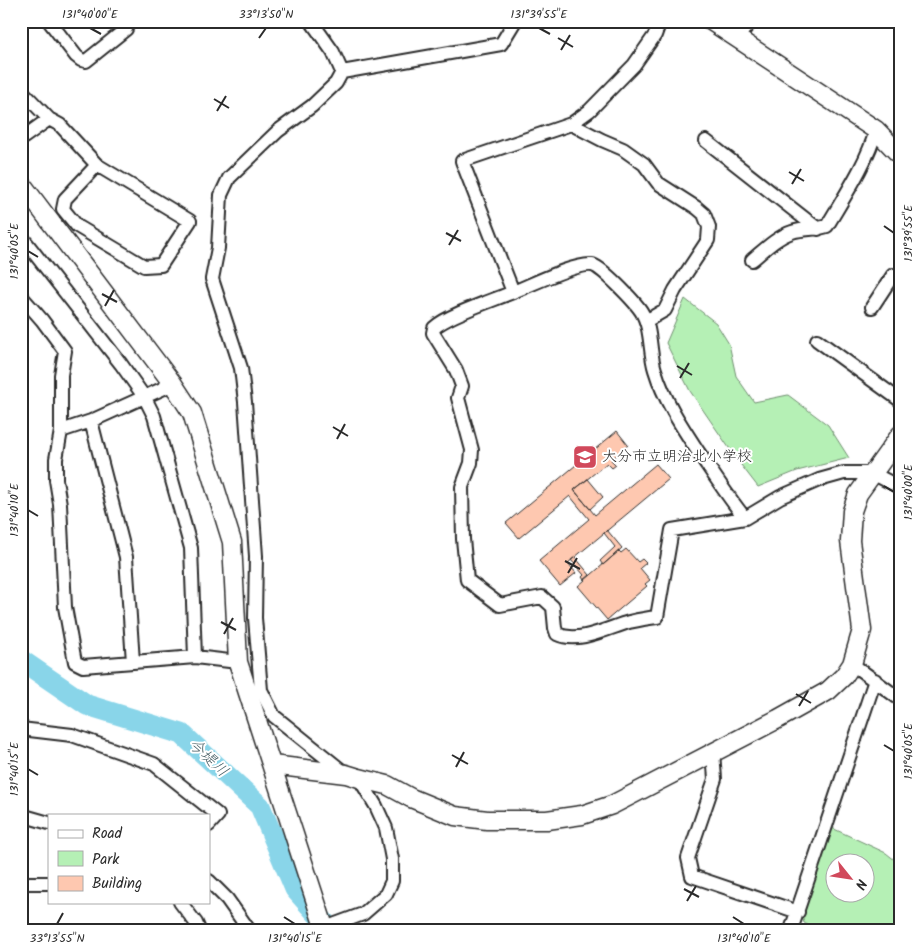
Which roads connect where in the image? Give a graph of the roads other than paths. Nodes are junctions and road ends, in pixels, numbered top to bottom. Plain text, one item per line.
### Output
1 (49, 21) edge
2 (129, 21) edge
3 (310, 21) edge
4 (515, 21) edge
5 (660, 21) edge
6 (711, 21) edge
7 (752, 21) edge
8 (736, 38) junction
9 (342, 72) junction
10 (21, 90) edge
11 (49, 119) junction
12 (571, 124) junction
13 (876, 130) junction
14 (21, 139) edge
15 (706, 141) dead end
16 (901, 156) edge
17 (98, 165) junction
18 (21, 182) edge
19 (818, 229) junction
20 (21, 236) edge
21 (752, 260) dead end
22 (901, 281) edge
23 (514, 292) junction
24 (21, 296) edge
25 (872, 307) dead end
26 (646, 321) junction
27 (817, 340) dead end
28 (172, 384) junction
29 (145, 398) junction
30 (901, 401) edge
31 (91, 421) junction
32 (61, 431) junction
33 (901, 434) edge
34 (872, 473) junction
35 (901, 488) edge
36 (745, 518) junction
37 (195, 657) junction
38 (133, 662) junction
39 (238, 662) junction
40 (852, 664) junction
41 (875, 680) junction
42 (901, 700) edge
43 (21, 729) edge
44 (713, 752) junction
45 (272, 765) junction
46 (353, 776) junction
47 (21, 815) edge
48 (48, 823) edge
49 (210, 824) edge
50 (21, 883) edge
51 (48, 883) edge
52 (210, 883) edge
53 (182, 904) edge
54 (798, 912) junction
55 (796, 928) edge
56 (325, 929) edge
57 (199, 930) edge
58 (249, 930) edge

1 - 2 street
3 - 9 street
4 - 9 street
5 - 12 street
6 - 8 street
7 - 8 street
8 - 13 street
9 - 46 street
10 - 11 street
11 - 14 street
11 - 17 street
12 - 23 street
12 - 26 street
13 - 16 street
13 - 19 street
15 - 19 street
17 - 17 street
18 - 28 street
19 - 21 street
20 - 29 street
22 - 25 street
23 - 26 street
23 - 36 street
24 - 32 street
26 - 36 street
27 - 30 street
28 - 29 street
28 - 39 street
29 - 31 street
29 - 37 street
31 - 32 street
31 - 38 street
32 - 38 street
33 - 34 street
34 - 35 street
34 - 36 street
34 - 40 street
37 - 38 street
37 - 39 street
39 - 45 street
40 - 41 street
40 - 44 street
41 - 42 street
41 - 54 street
43 - 49 street
44 - 46 street
44 - 54 street
45 - 46 street
45 - 56 street
46 - 56 street
47 - 48 street
50 - 51 street
52 - 58 street
53 - 57 street
54 - 55 street

